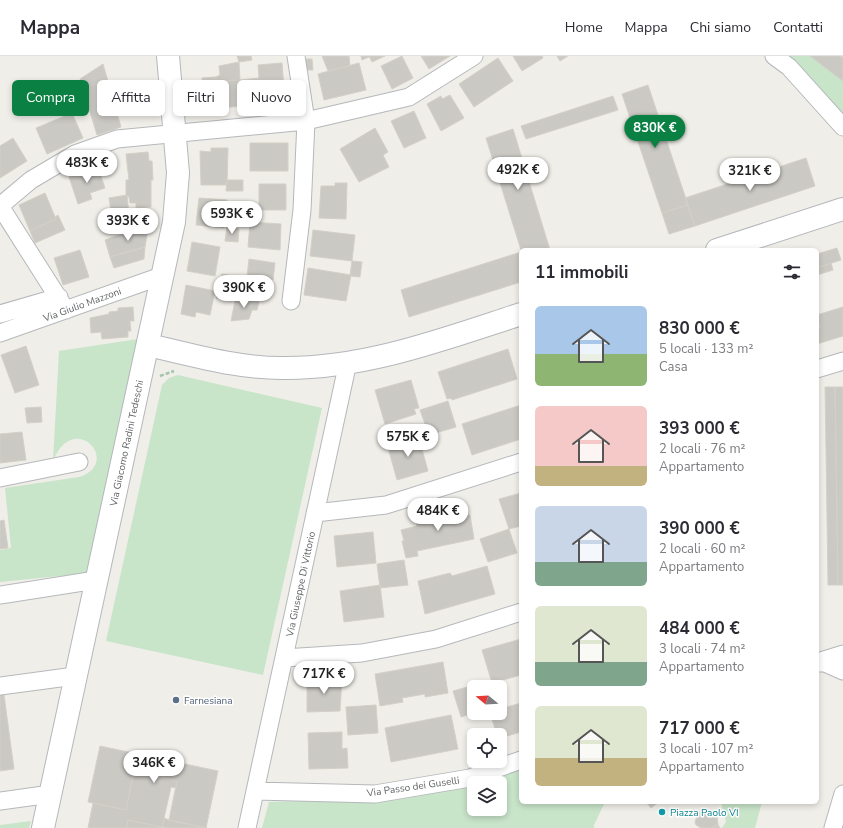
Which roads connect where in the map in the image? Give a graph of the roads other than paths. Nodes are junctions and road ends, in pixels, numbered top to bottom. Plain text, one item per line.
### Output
1 (168, 56) edge
2 (296, 56) edge
3 (474, 56) edge
4 (774, 56) edge
5 (306, 121) junction
6 (843, 127) edge
7 (176, 132) junction
8 (0, 206) edge
9 (843, 209) edge
10 (722, 248) edge
11 (164, 275) junction
12 (291, 301) dead end
13 (63, 304) junction
14 (0, 314) edge
15 (519, 315) edge
16 (0, 333) edge
17 (148, 346) junction
18 (843, 361) edge
19 (348, 362) junction
20 (819, 368) edge
21 (79, 462) dead end
22 (519, 463) edge
23 (0, 478) edge
24 (315, 513) junction
25 (96, 580) junction
26 (0, 594) edge
27 (519, 613) edge
28 (843, 654) edge
29 (284, 658) junction
30 (819, 661) edge
31 (819, 662) edge
32 (843, 671) edge
33 (76, 676) junction
34 (0, 686) edge
35 (519, 761) edge
36 (255, 792) junction
37 (50, 794) junction
38 (843, 794) edge
39 (0, 801) edge
40 (43, 828) edge
41 (247, 828) edge
42 (833, 828) edge

1 - 7 main road, Via Giacomo Radini Tedeschi
2 - 5 street
3 - 5 street
4 - 6 street
5 - 7 street
5 - 12 street
7 - 8 street
7 - 11 main road, Via Giacomo Radini Tedeschi
8 - 13 street
9 - 10 main road
11 - 13 street, Via Giulio Mazzoni
11 - 17 main road, Via Giacomo Radini Tedeschi
13 - 14 street
13 - 16 street, Via Giulio Mazzoni
15 - 19 main road
17 - 19 main road
17 - 25 main road, Via Giacomo Radini Tedeschi
18 - 20 street
19 - 24 street, Via Giuseppe Di Vittorio
21 - 23 street
22 - 24 street
24 - 29 street, Via Giuseppe Di Vittorio
25 - 26 street
25 - 33 main road, Via Giacomo Radini Tedeschi
27 - 29 street
28 - 30 street
29 - 36 street, Via Giuseppe Di Vittorio
31 - 32 street
33 - 34 street
33 - 37 main road, Via Giacomo Radini Tedeschi
35 - 36 street, Via Passo dei Guselli
36 - 41 street, Via Giuseppe Di Vittorio
37 - 39 street
37 - 40 main road, Via Giacomo Radini Tedeschi
38 - 42 street

